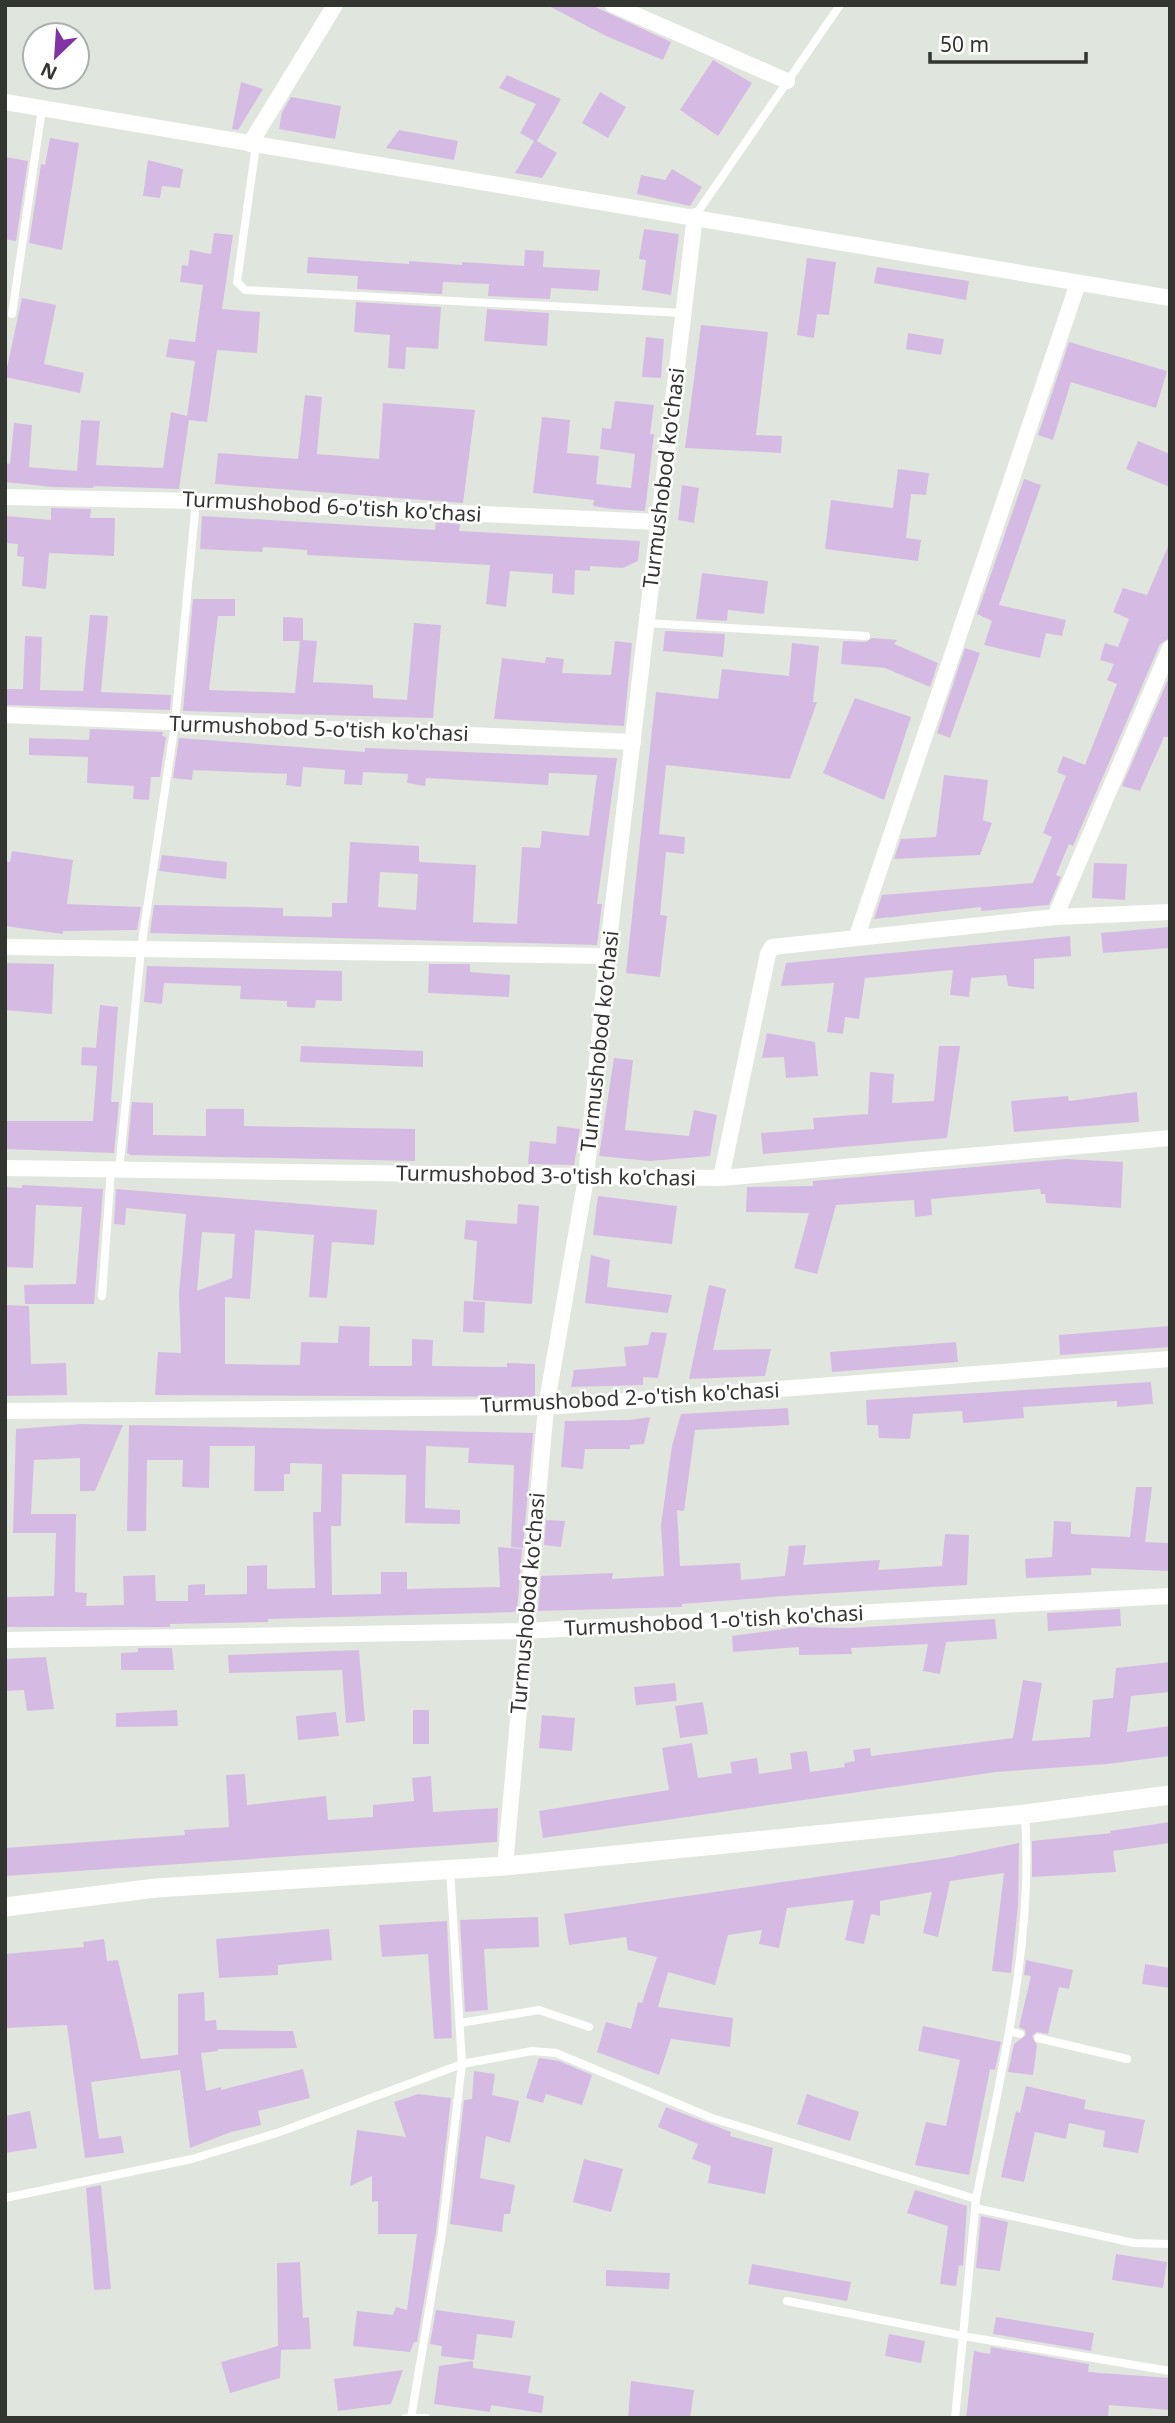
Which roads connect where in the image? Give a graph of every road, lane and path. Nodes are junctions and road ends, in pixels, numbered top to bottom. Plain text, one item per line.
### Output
1 (613, 5) edge
2 (840, 5) edge
3 (331, 7) edge
4 (787, 81) junction
5 (5, 102) edge
6 (42, 109) junction
7 (253, 144) junction
8 (695, 216) junction
9 (1078, 283) junction
10 (1170, 298) edge
11 (683, 313) junction
12 (12, 314) dead end
13 (5, 497) edge
14 (197, 501) junction
15 (658, 522) junction
16 (647, 623) junction
17 (866, 636) dead end
18 (1170, 648) edge
19 (5, 715) edge
20 (175, 723) junction
21 (633, 742) junction
22 (1170, 912) edge
23 (1055, 917) junction
24 (857, 936) junction
25 (5, 947) edge
26 (141, 949) junction
27 (607, 956) junction
28 (1170, 1138) edge
29 (5, 1168) edge
30 (115, 1170) junction
31 (586, 1178) junction
32 (721, 1178) junction
33 (102, 1296) dead end
34 (1170, 1359) edge
35 (546, 1407) junction
36 (5, 1411) edge
37 (1170, 1596) edge
38 (524, 1631) junction
39 (5, 1640) edge
40 (1170, 1795) edge
41 (1025, 1814) junction
42 (505, 1866) junction
43 (450, 1869) junction
44 (5, 1907) edge
45 (460, 2023) junction
46 (589, 2027) dead end
47 (1009, 2031) junction
48 (1020, 2034) dead end
49 (1038, 2038) dead end
50 (1127, 2059) dead end
51 (462, 2064) junction
52 (5, 2198) edge
53 (975, 2203) junction
54 (1170, 2244) edge
55 (787, 2301) dead end
56 (963, 2336) junction
57 (1170, 2371) edge
58 (411, 2417) edge
59 (405, 2418) edge
60 (426, 2418) edge
61 (954, 2418) edge

1 - 4 street
2 - 4 lane
3 - 7 street
4 - 8 lane
5 - 6 street
6 - 7 street
6 - 12 lane
7 - 8 street
7 - 11 lane
8 - 9 street
8 - 11 street, Turmushobod ko'chasi
9 - 10 street
9 - 24 street
11 - 15 street, Turmushobod ko'chasi
13 - 14 street, Turmushobod 6-o'tish ko'chasi
14 - 15 street, Turmushobod 6-o'tish ko'chasi
14 - 20 lane
15 - 16 street, Turmushobod ko'chasi
16 - 17 lane
16 - 21 street, Turmushobod ko'chasi
18 - 23 street
19 - 20 street, Turmushobod 5-o'tish ko'chasi
20 - 21 street, Turmushobod 5-o'tish ko'chasi
20 - 26 lane
21 - 27 street, Turmushobod ko'chasi
22 - 23 street
23 - 24 street
24 - 32 street
25 - 26 street
26 - 27 street
26 - 30 lane
27 - 31 street, Turmushobod ko'chasi
28 - 32 street, Turmushobod 3-o'tish ko'chasi
29 - 30 street, Turmushobod 3-o'tish ko'chasi
30 - 31 street, Turmushobod 3-o'tish ko'chasi
30 - 33 lane
31 - 32 street, Turmushobod 3-o'tish ko'chasi
31 - 35 street, Turmushobod ko'chasi
34 - 35 street, Turmushobod 2-o'tish ko'chasi
35 - 36 street, Turmushobod 2-o'tish ko'chasi
35 - 38 street, Turmushobod ko'chasi
37 - 38 street, Turmushobod 1-o'tish ko'chasi
38 - 39 street, Turmushobod 1-o'tish ko'chasi
38 - 42 street, Turmushobod ko'chasi
40 - 41 street
41 - 42 street
41 - 47 lane
42 - 43 street
43 - 44 street
43 - 45 lane
45 - 46 lane
45 - 51 lane
47 - 48 lane
47 - 53 lane
49 - 50 lane
51 - 52 lane
51 - 53 lane
51 - 58 lane
53 - 54 lane
53 - 56 lane
55 - 56 lane
56 - 57 lane
56 - 61 lane
58 - 59 lane
58 - 60 lane

